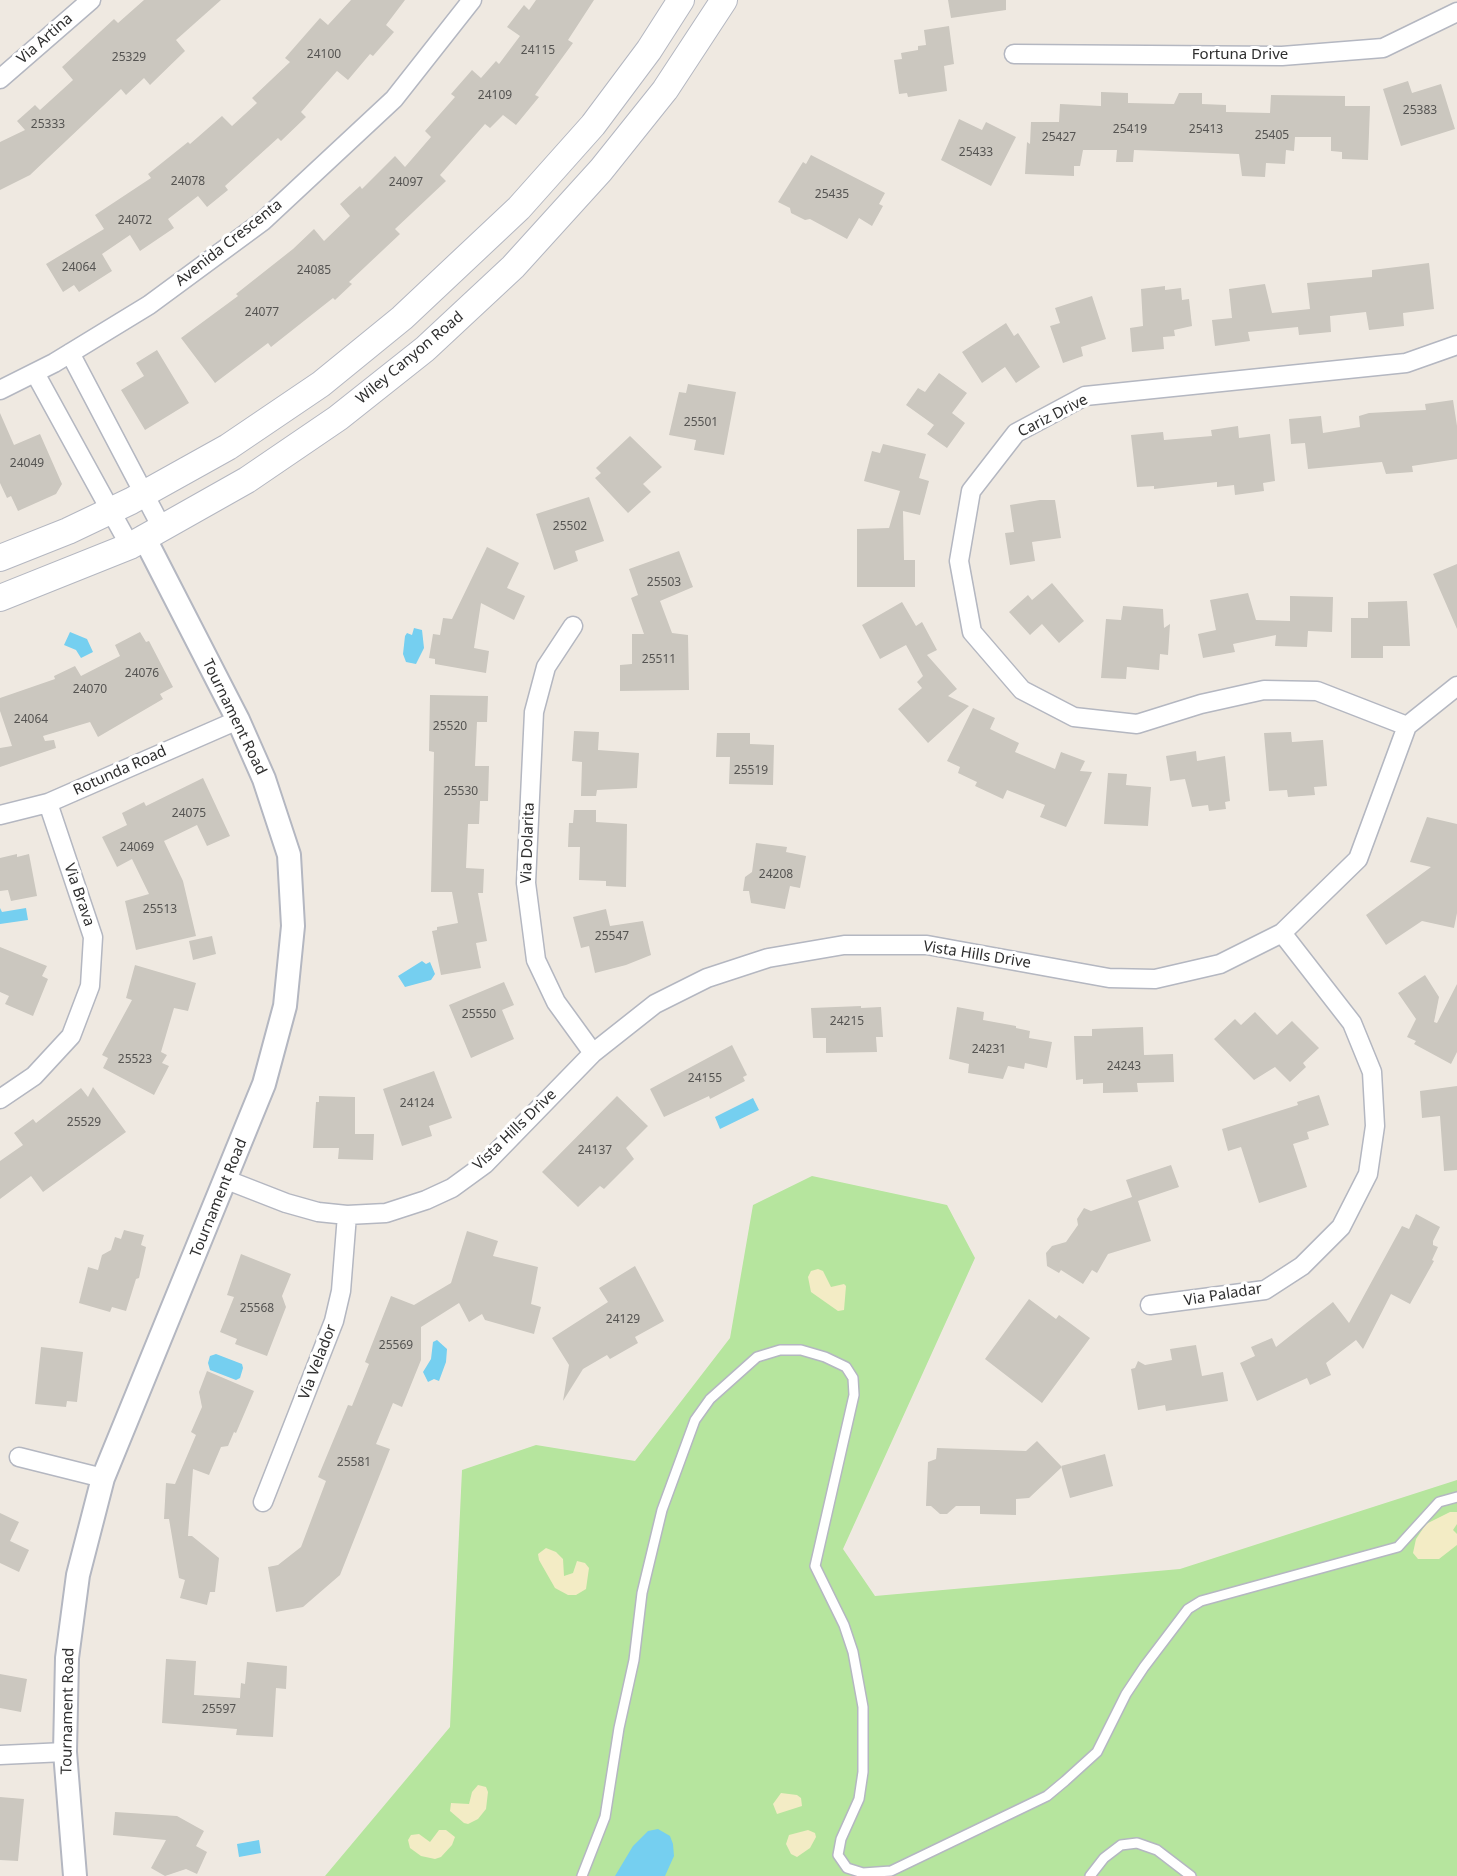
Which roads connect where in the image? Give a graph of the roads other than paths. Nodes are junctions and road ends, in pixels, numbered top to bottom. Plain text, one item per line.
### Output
1 (91, 0) edge
2 (472, 0) edge
3 (681, 0) edge
4 (724, 0) edge
5 (1457, 12) edge
6 (1014, 54) dead end
7 (0, 79) edge
8 (1457, 345) edge
9 (70, 353) junction
10 (35, 373) junction
11 (0, 390) edge
12 (143, 495) junction
13 (110, 511) junction
14 (145, 537) junction
15 (0, 558) edge
16 (0, 598) edge
17 (573, 626) dead end
18 (1457, 686) edge
19 (238, 720) junction
20 (1407, 726) junction
21 (48, 803) junction
22 (0, 815) edge
23 (1282, 933) junction
24 (593, 1053) junction
25 (0, 1099) edge
26 (227, 1180) junction
27 (347, 1215) junction
28 (1150, 1305) dead end
29 (19, 1457) dead end
30 (103, 1478) junction
31 (1457, 1497) edge
32 (263, 1502) dead end
33 (66, 1752) junction
34 (0, 1755) edge
35 (75, 1876) edge
36 (582, 1876) edge
37 (1090, 1876) edge
38 (1191, 1876) edge

1 - 7 street, Via Artina
2 - 9 street, Avenida Crescenta
3 - 12 main road
4 - 14 main road, Wiley Canyon Road
5 - 6 street, Fortuna Drive
8 - 20 street, Cariz Drive
9 - 10 street, Avenida Crescenta
9 - 12 street, Tournament Road
10 - 11 street, Avenida Crescenta
10 - 13 street, Tournament Road
12 - 13 main road
12 - 14 street, Tournament Road
13 - 14 street, Tournament Road
13 - 15 main road
14 - 16 main road, Wiley Canyon Road
14 - 19 street, Tournament Road
17 - 24 street, Via Dolarita
18 - 20 street
19 - 21 street, Rotunda Road
19 - 26 street, Tournament Road
20 - 23 street, Vista Hills Drive
21 - 22 street, Rotunda Road
21 - 25 street, Via Brava
23 - 24 street, Vista Hills Drive
23 - 28 street, Via Paladar
24 - 27 street, Vista Hills Drive
26 - 27 street, Vista Hills Drive
26 - 30 street, Tournament Road
27 - 32 street, Via Velador
29 - 30 street
30 - 33 street, Tournament Road
31 - 36 lane
33 - 34 street
33 - 35 street, Tournament Road
37 - 38 lane

